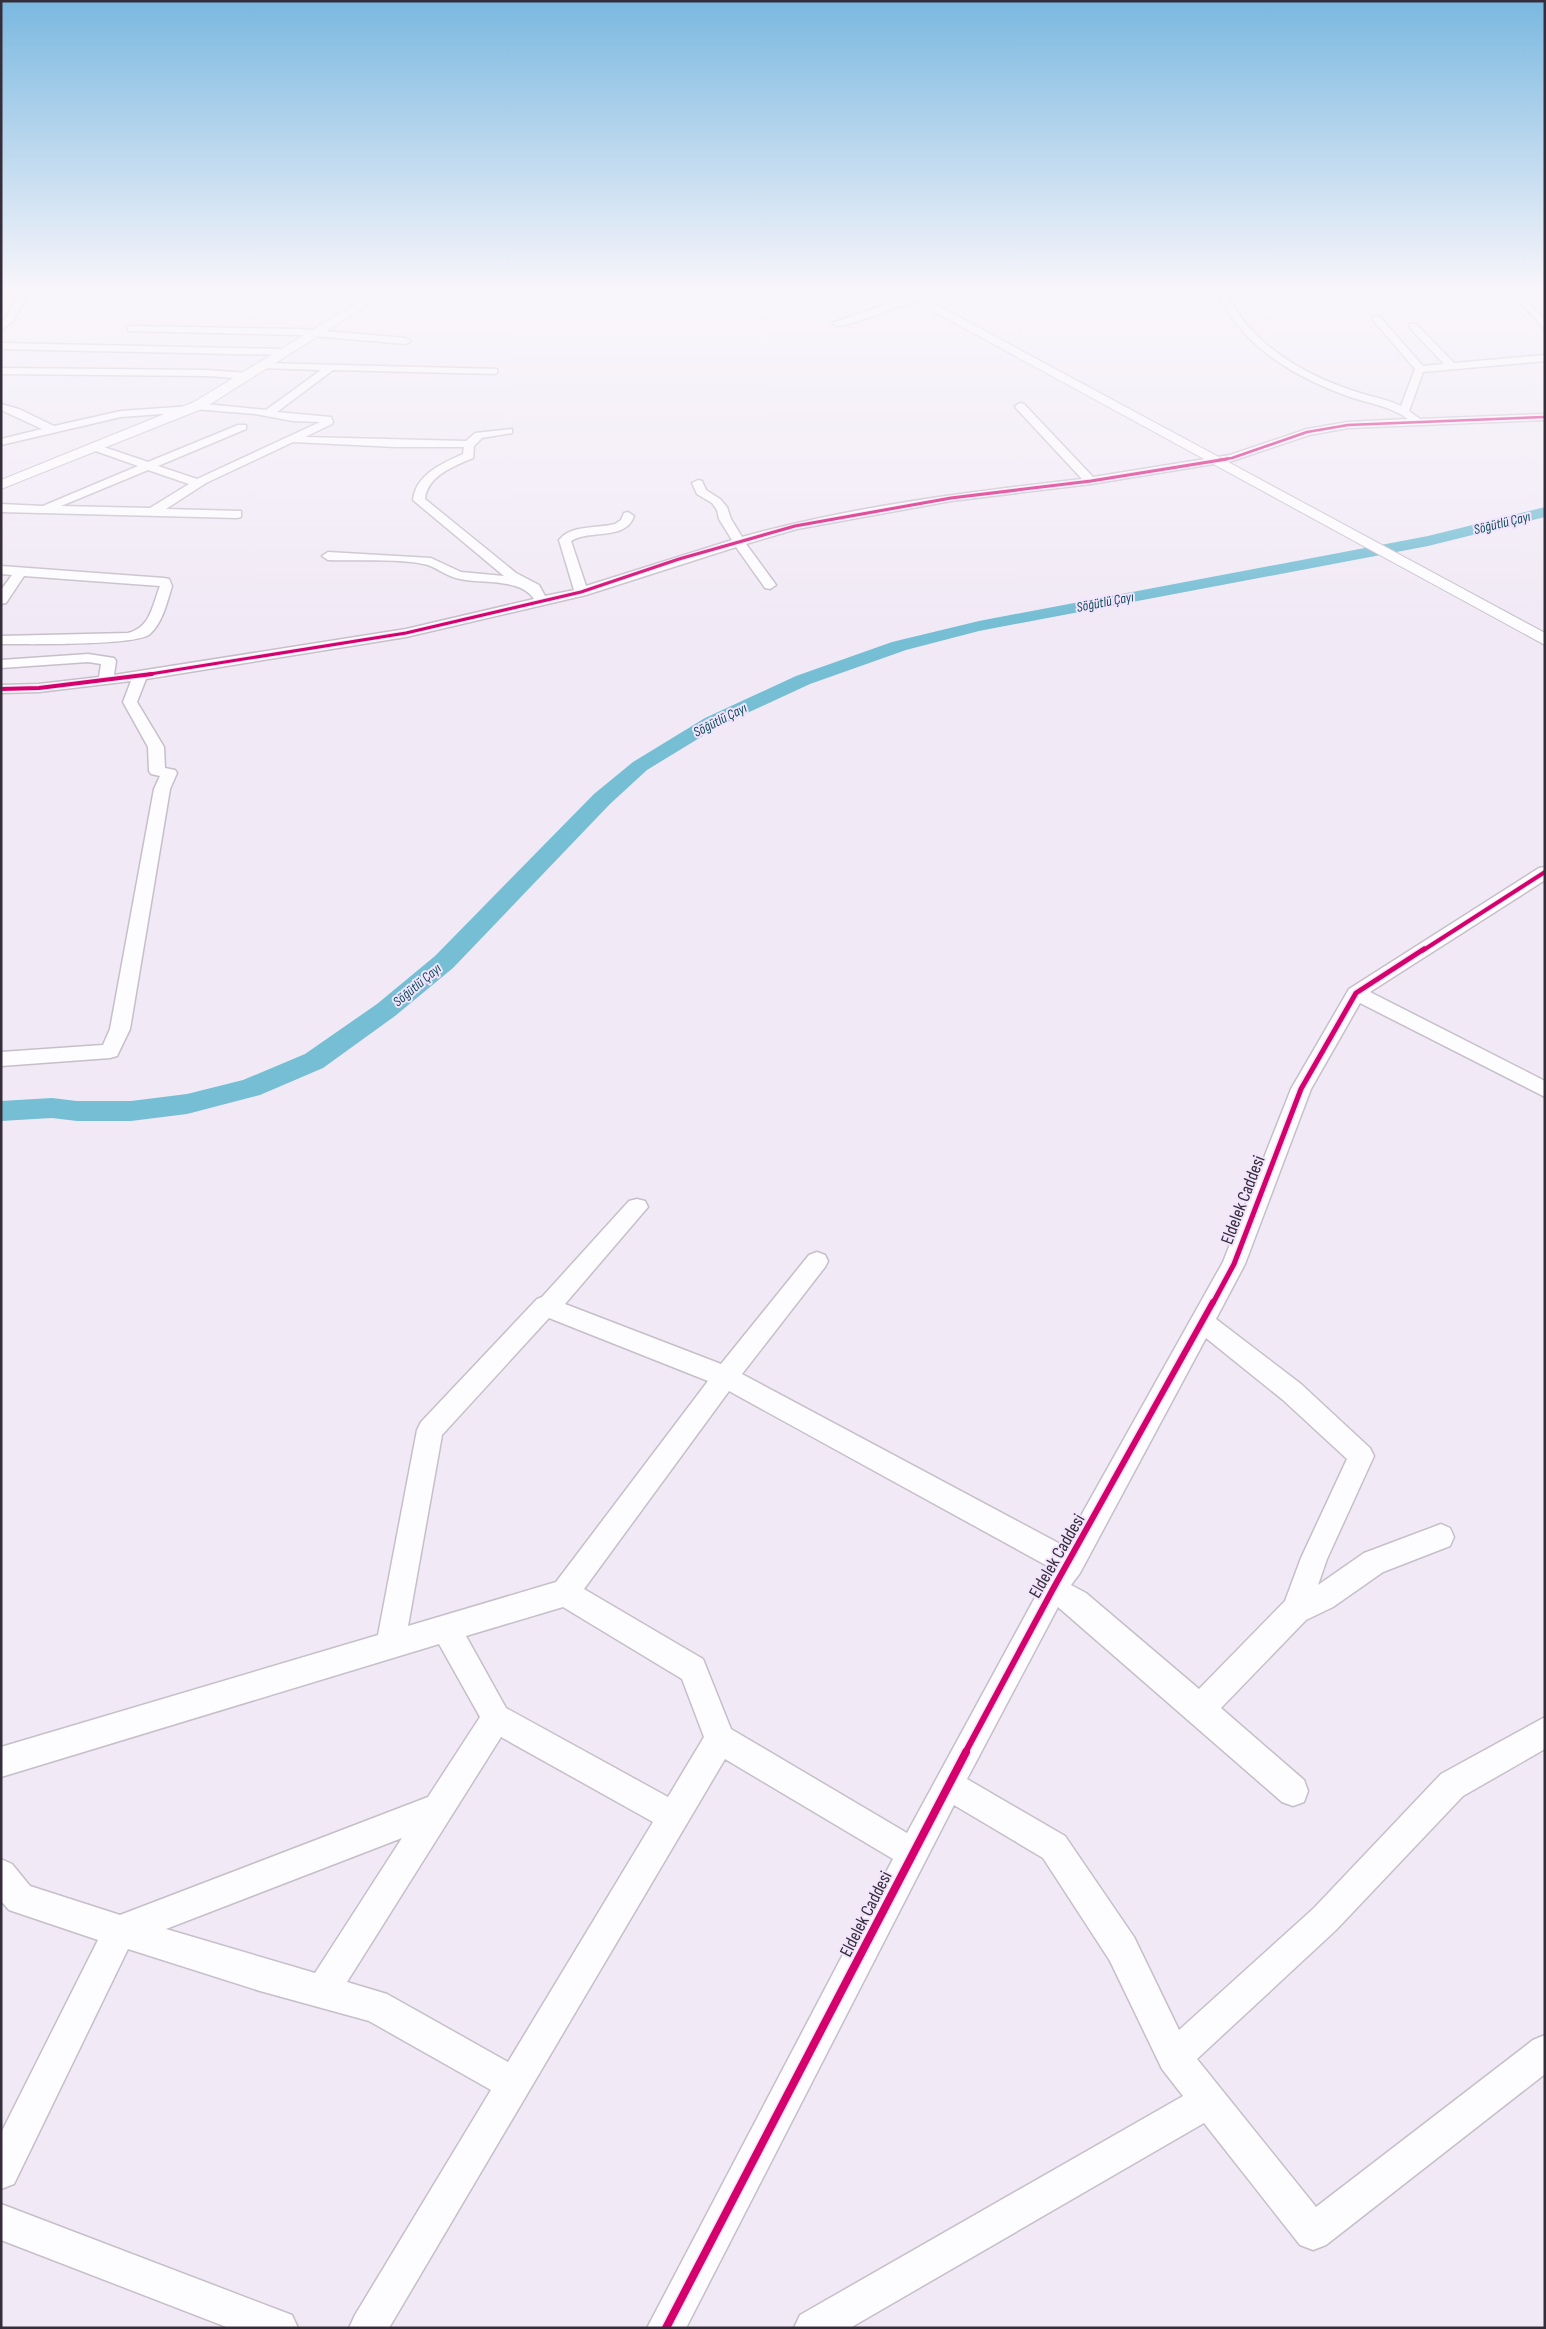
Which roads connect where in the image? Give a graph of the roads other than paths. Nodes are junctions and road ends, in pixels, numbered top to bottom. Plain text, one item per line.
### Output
1 (206, 400) edge
2 (288, 400) edge
3 (1102, 400) edge
4 (1373, 400) edge
5 (1407, 400) edge
6 (1020, 406) dead end
7 (1, 407) edge
8 (192, 408) junction
9 (1404, 410) junction
10 (269, 414) junction
11 (1545, 417) edge
12 (1418, 422) junction
13 (39, 425) junction
14 (11, 427) dead end
15 (242, 427) dead end
16 (51, 429) junction
17 (508, 431) dead end
18 (290, 440) junction
19 (1, 442) edge
20 (469, 445) junction
21 (94, 447) junction
22 (1214, 460) junction
23 (147, 466) junction
24 (1090, 481) junction
25 (698, 483) dead end
26 (198, 484) junction
27 (1, 485) edge
28 (1, 508) edge
29 (44, 509) junction
30 (152, 513) junction
31 (237, 514) dead end
32 (628, 516) dead end
33 (740, 543) junction
34 (328, 556) dead end
35 (1, 570) edge
36 (21, 571) junction
37 (522, 581) junction
38 (770, 585) dead end
39 (581, 592) junction
40 (1, 600) edge
41 (541, 600) junction
42 (128, 637) junction
43 (1, 640) edge
44 (1545, 640) edge
45 (109, 661) junction
46 (1, 664) edge
47 (140, 676) junction
48 (106, 680) junction
49 (1, 689) edge
50 (1545, 872) edge
51 (1356, 993) junction
52 (1, 1059) edge
53 (1545, 1090) edge
54 (637, 1207) dead end
55 (817, 1261) dead end
56 (548, 1307) junction
57 (1202, 1321) junction
58 (725, 1377) junction
59 (1441, 1537) dead end
60 (1070, 1564) junction
61 (1053, 1590) junction
62 (565, 1593) junction
63 (1296, 1610) junction
64 (446, 1629) junction
65 (390, 1646) junction
66 (1200, 1709) junction
67 (496, 1718) junction
68 (1545, 1732) edge
69 (720, 1739) junction
70 (1, 1762) edge
71 (948, 1785) junction
72 (1293, 1791) dead end
73 (439, 1808) junction
74 (673, 1816) junction
75 (913, 1854) junction
76 (1, 1875) edge
77 (120, 1931) junction
78 (322, 1992) junction
79 (1545, 2052) edge
80 (1174, 2056) junction
81 (514, 2084) junction
82 (1209, 2101) junction
83 (1, 2171) edge
84 (1, 2222) edge
85 (279, 2328) edge
86 (368, 2328) edge
87 (666, 2328) edge
88 (813, 2328) edge

1 - 8 main road
2 - 10 street
3 - 22 main road
4 - 9 street
5 - 9 street
6 - 24 street
7 - 13 street
8 - 10 street
8 - 16 street
8 - 21 main road
9 - 12 street
10 - 18 street
11 - 12 street
12 - 22 street
13 - 14 street
13 - 16 street
15 - 23 street
16 - 19 street
17 - 20 street
18 - 20 street
18 - 26 street
20 - 37 street
21 - 23 street
21 - 27 main road
22 - 24 street
22 - 44 main road
23 - 26 street
23 - 29 street
24 - 33 street
25 - 33 street
26 - 30 street
28 - 29 street
29 - 30 street
30 - 31 street
32 - 39 street
33 - 38 street
33 - 39 street
34 - 37 street
35 - 36 street
36 - 40 street
36 - 42 street
37 - 41 street
39 - 41 street
41 - 47 street
42 - 43 street
42 - 45 street
45 - 46 street
45 - 48 street
47 - 48 street
47 - 52 street
48 - 49 street
50 - 51 street, Eldelek Caddesi
51 - 53 street
51 - 57 street, Eldelek Caddesi
54 - 56 street
55 - 58 street
56 - 58 street
56 - 65 street
57 - 60 street, Eldelek Caddesi
57 - 63 street
58 - 60 street
58 - 62 street
59 - 63 street
60 - 61 street, Eldelek Caddesi
61 - 66 street
61 - 71 street, Eldelek Caddesi
62 - 64 street
62 - 69 street
63 - 66 street
64 - 65 street
64 - 67 street
65 - 70 street
66 - 72 street
67 - 73 street
67 - 74 street
68 - 80 street
69 - 74 street
69 - 75 street
71 - 75 street, Eldelek Caddesi
71 - 80 street
73 - 77 street
73 - 78 street
74 - 81 street
75 - 87 street, Eldelek Caddesi
76 - 77 street
77 - 78 street
77 - 83 street
78 - 81 street
79 - 82 street
80 - 82 street
81 - 86 street
82 - 88 street
84 - 85 street

